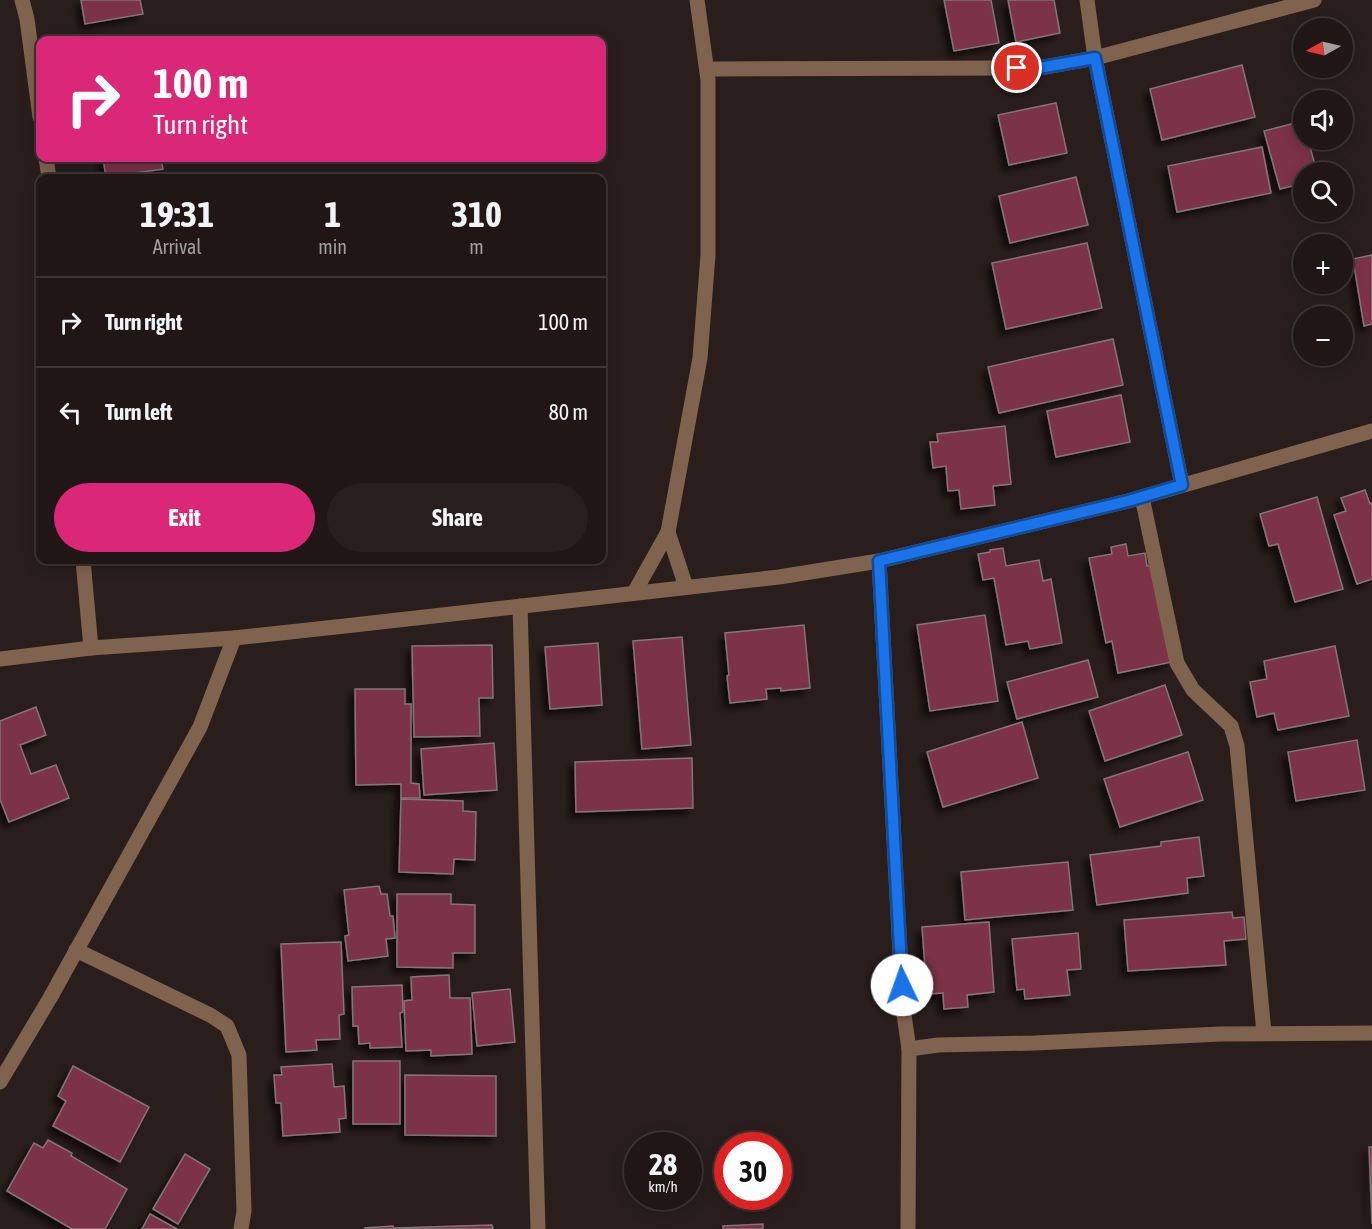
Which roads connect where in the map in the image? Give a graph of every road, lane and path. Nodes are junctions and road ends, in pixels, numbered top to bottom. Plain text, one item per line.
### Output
1 (22, 0) edge
2 (697, 0) edge
3 (1087, 0) edge
4 (1314, 0) edge
5 (1095, 58) junction
6 (707, 69) junction
7 (36, 87) edge
8 (1372, 431) edge
9 (1182, 485) junction
10 (1142, 497) junction
11 (668, 532) junction
12 (879, 561) junction
13 (83, 564) edge
14 (686, 587) junction
15 (634, 593) junction
16 (520, 606) junction
17 (234, 638) junction
18 (91, 648) junction
19 (0, 658) edge
20 (76, 950) junction
21 (1264, 1033) junction
22 (1372, 1033) edge
23 (909, 1049) junction
24 (0, 1082) edge
25 (241, 1229) edge
26 (538, 1229) edge
27 (908, 1229) edge

1 - 7 street
2 - 6 street
3 - 5 street
4 - 5 street
5 - 6 street
5 - 9 street
6 - 11 street
8 - 9 street
9 - 10 street
10 - 12 street
10 - 21 street
11 - 14 street
11 - 15 street
12 - 14 street
12 - 23 street
13 - 18 street
14 - 15 street
15 - 16 street
16 - 17 street
16 - 26 street
17 - 18 street
17 - 20 street
18 - 19 street
20 - 24 street
20 - 25 street
21 - 22 street
21 - 23 street
23 - 27 street

